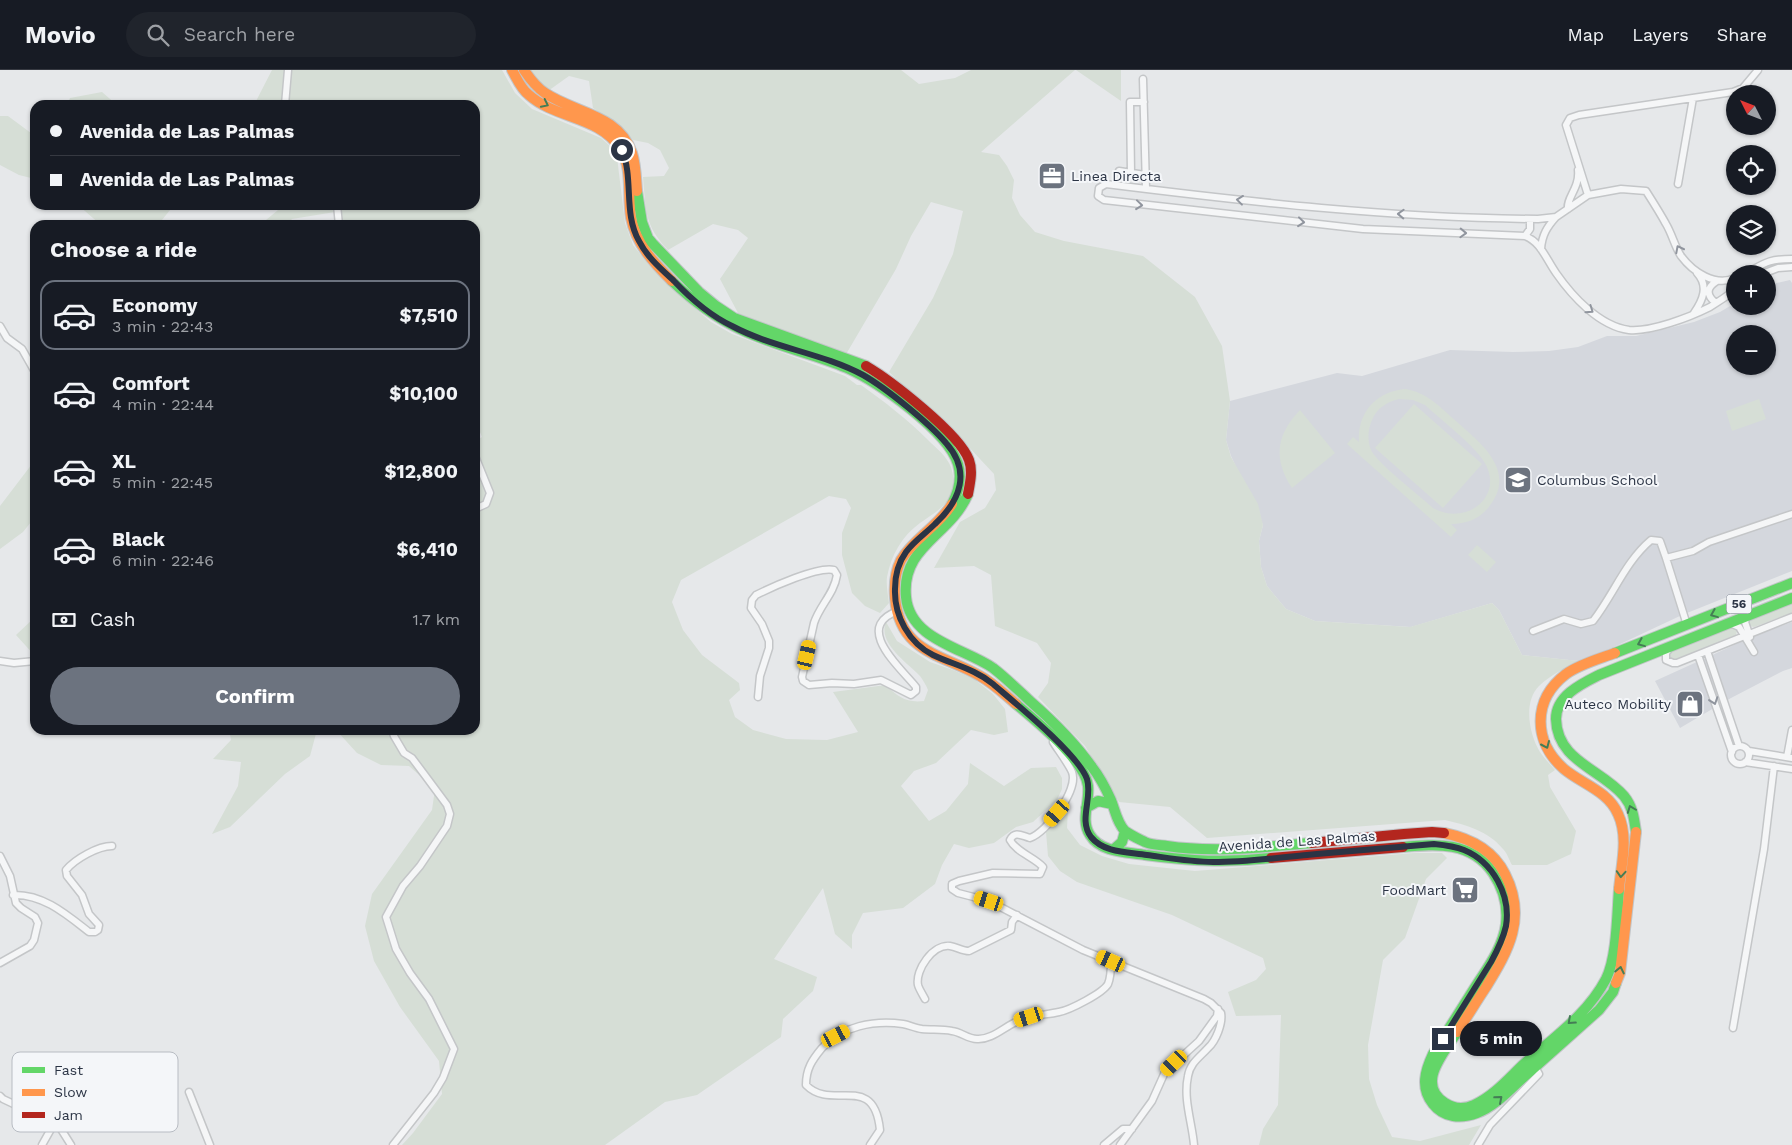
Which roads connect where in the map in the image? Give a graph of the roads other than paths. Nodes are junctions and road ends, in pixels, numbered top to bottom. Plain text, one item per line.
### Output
1 (288, 70) edge
2 (512, 70) edge
3 (524, 70) edge
4 (1758, 70) edge
5 (1143, 79) dead end
6 (1693, 98) junction
7 (285, 100) edge
8 (1144, 102) junction
9 (1577, 162) junction
10 (1119, 171) dead end
11 (1130, 173) junction
12 (1146, 175) junction
13 (1678, 184) dead end
14 (1146, 188) junction
15 (1588, 195) junction
16 (1568, 209) junction
17 (1556, 217) junction
18 (1530, 219) junction
19 (1525, 236) junction
20 (1541, 249) junction
21 (1792, 259) edge
22 (1759, 265) edge
23 (1792, 267) edge
24 (1694, 269) junction
25 (1776, 269) edge
26 (1726, 280) edge
27 (1717, 281) junction
28 (1726, 296) edge
29 (1716, 303) junction
30 (1693, 314) junction
31 (0, 326) edge
32 (30, 363) edge
33 (480, 468) edge
34 (480, 507) edge
35 (1792, 514) edge
36 (1666, 558) junction
37 (1792, 583) edge
38 (1792, 598) edge
39 (898, 611) junction
40 (1748, 615) junction
41 (1792, 617) edge
42 (1729, 623) junction
43 (1687, 625) junction
44 (1533, 631) dead end
45 (1746, 635) junction
46 (1677, 643) junction
47 (1707, 651) junction
48 (1755, 652) dead end
49 (1698, 655) junction
50 (0, 661) edge
51 (30, 661) edge
52 (758, 697) dead end
53 (1792, 730) edge
54 (1047, 733) junction
55 (394, 735) edge
56 (1739, 746) junction
57 (1732, 752) junction
58 (1748, 752) junction
59 (1789, 757) edge
60 (1745, 762) junction
61 (1774, 766) junction
62 (1792, 769) edge
63 (1112, 804) junction
64 (1086, 808) junction
65 (1125, 831) junction
66 (112, 846) dead end
67 (1113, 850) junction
68 (0, 856) edge
69 (13, 894) junction
70 (1017, 915) junction
71 (1111, 961) junction
72 (0, 963) edge
73 (926, 999) dead end
74 (1218, 1009) junction
75 (1732, 1028) dead end
76 (1535, 1067) junction
77 (190, 1092) dead end
78 (0, 1096) edge
79 (12, 1103) edge
80 (1132, 1128) junction
81 (49, 1132) edge
82 (63, 1132) edge
83 (42, 1145) edge
84 (71, 1145) edge
85 (210, 1145) edge
86 (393, 1145) edge
87 (870, 1145) edge
88 (1104, 1145) edge
89 (1120, 1145) edge
90 (1194, 1145) edge
91 (1478, 1145) edge

1 - 7 street
2 -> 39 main road, Avenida de Las Palmas / 56
3 - 63 main road
4 - 6 street
5 - 8 street
6 - 9 street
6 - 13 street
8 - 11 street
8 - 12 street
9 - 15 street
9 - 16 street
10 - 11 street
11 - 12 street
12 - 14 street
18 -> 14 street
14 -> 19 street
15 - 16 street
24 -> 15 street
16 - 17 street
17 - 18 street
17 - 20 street
18 - 19 street
19 - 20 street
20 -> 30 street
21 - 22 street
23 - 25 street
24 - 27 street
24 - 30 street
26 - 27 street
27 - 29 street
28 - 29 street
29 - 30 street
31 - 32 street
33 - 34 street
35 - 36 street
36 - 43 street
36 - 44 street
37 -> 43 main road, Avenida de Las Palmas / 56
38 - 40 main road, Avenida de Las Palmas / 56
39 - 52 street
39 - 54 main road, Avenida de Las Palmas / 56
40 - 42 main road, Avenida de Las Palmas / 56
40 - 45 street
41 - 45 street
42 - 45 street
42 - 46 main road, Avenida de Las Palmas / 56
43 -> 65 main road, Avenida de Las Palmas / 56
45 - 47 street
45 - 48 street
46 - 49 street
76 -> 46 main road, Avenida de Las Palmas / 56
47 - 49 street
47 - 56 street
49 -> 57 street
50 - 51 street
53 - 59 street
54 - 64 main road, Avenida de Las Palmas / 56
54 - 70 street
55 - 86 street
56 - 57 street
56 - 58 street
57 - 60 street
58 - 59 street
58 - 60 street
60 - 61 street
61 - 62 street
61 - 75 street
63 - 64 main road
63 - 65 main road
64 - 67 main road, Avenida de Las Palmas / 56
65 - 67 main road
66 - 69 street
67 -> 76 main road, Avenida de Las Palmas / 56
68 - 69 street
69 - 72 street
70 - 71 street
70 - 73 street
71 - 74 street
71 - 87 street
74 - 80 street
74 - 90 street
76 - 91 street
77 - 85 street
78 - 79 street
80 - 88 street
80 - 89 street
81 - 83 street
82 - 84 street

